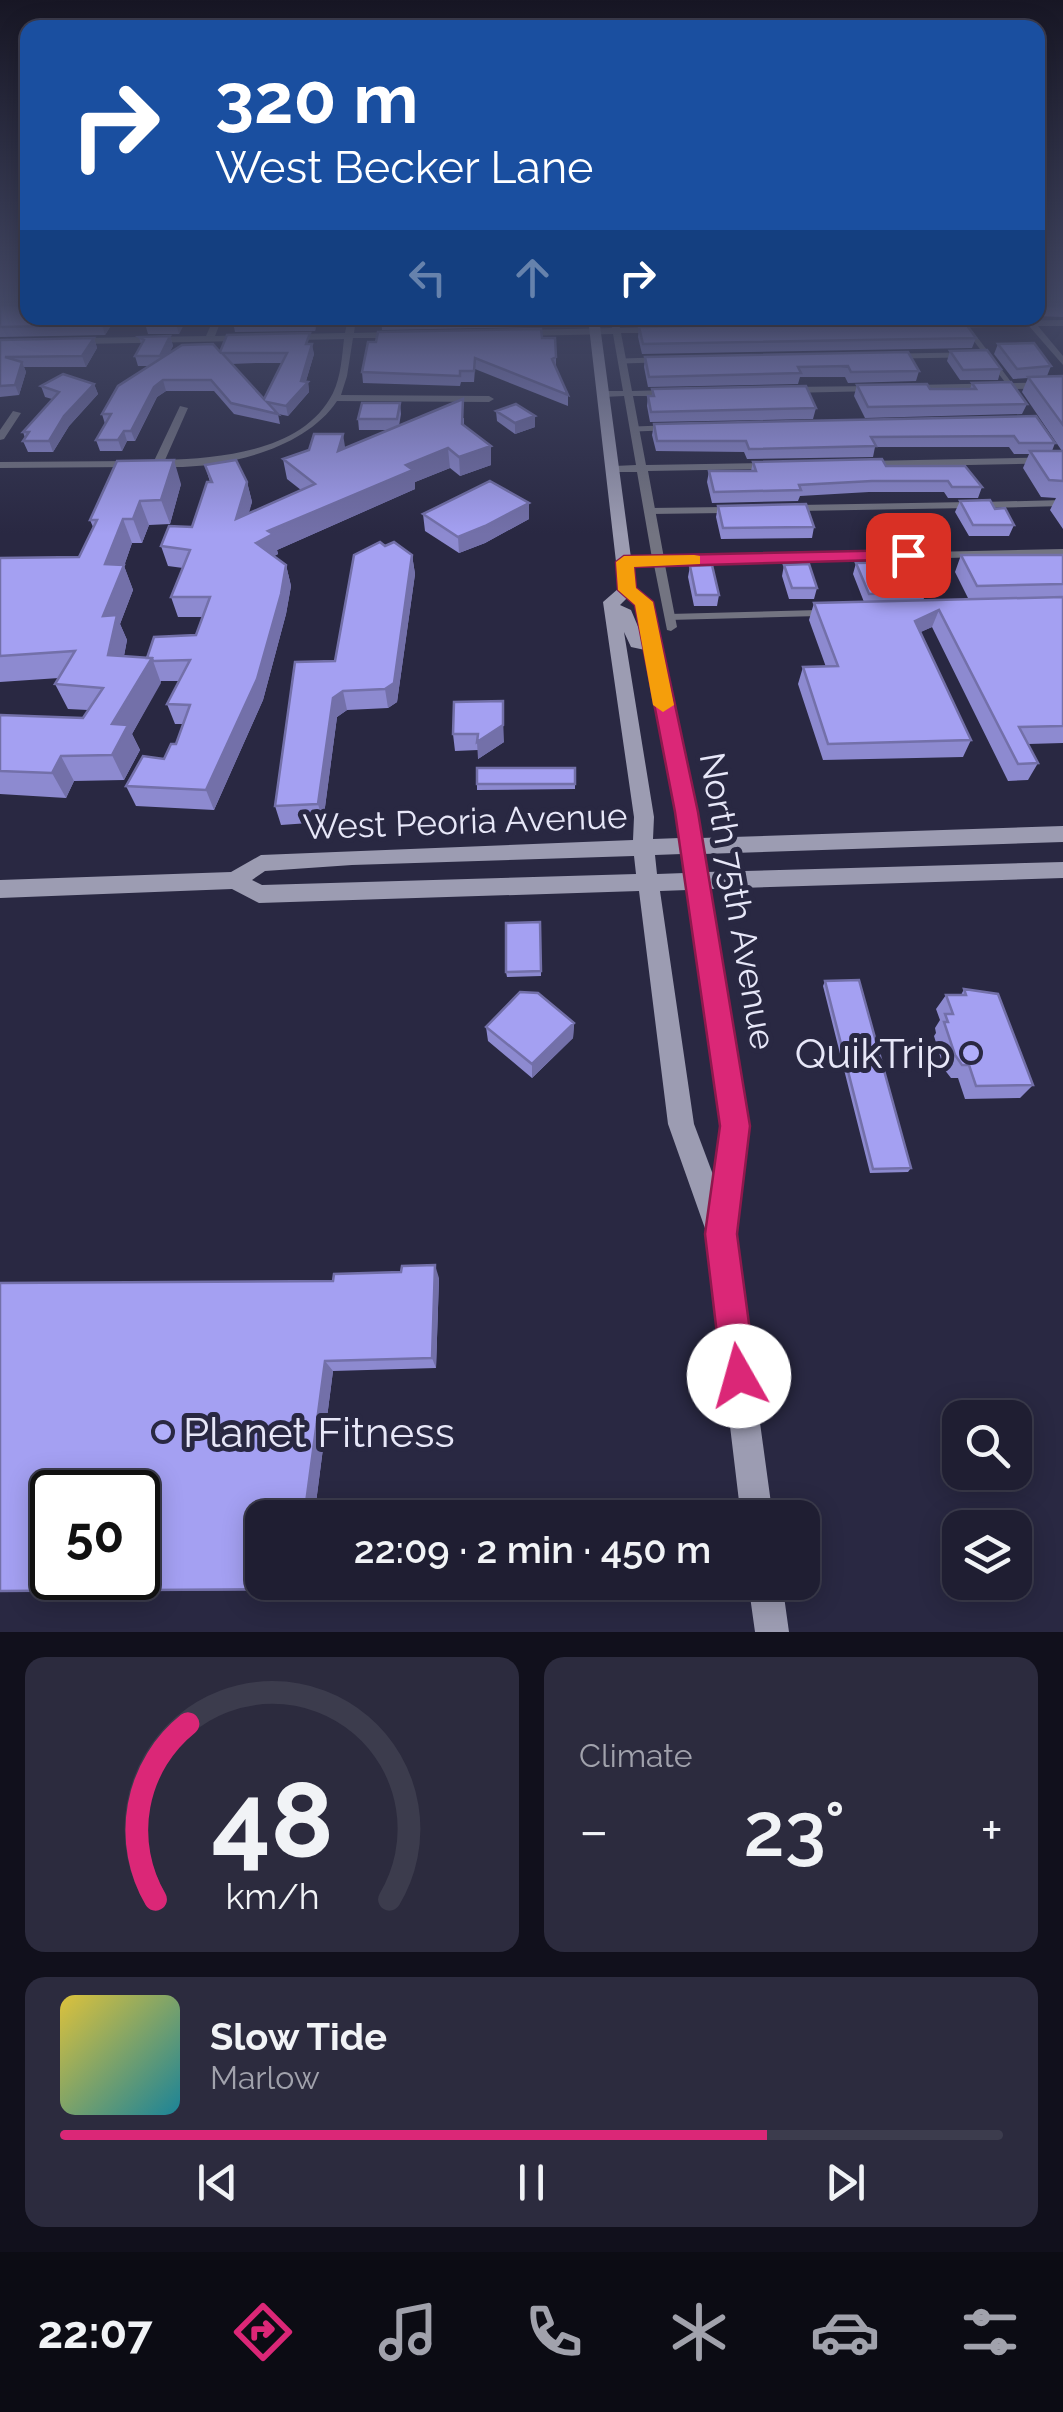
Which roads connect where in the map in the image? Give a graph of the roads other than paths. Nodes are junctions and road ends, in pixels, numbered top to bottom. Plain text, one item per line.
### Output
1 (339, 381) edge
2 (601, 381) edge
3 (626, 381) edge
4 (1007, 381) edge
5 (1063, 385) edge
6 (1011, 386) junction
7 (781, 390) edge
8 (686, 392) edge
9 (603, 394) junction
10 (628, 394) junction
11 (335, 398) junction
12 (1019, 398) edge
13 (490, 399) dead end
14 (182, 408) dead end
15 (16, 414) dead end
16 (673, 428) edge
17 (635, 429) junction
18 (0, 437) edge
19 (1054, 447) edge
20 (1063, 460) edge
21 (158, 464) junction
22 (850, 464) edge
23 (0, 465) edge
24 (792, 466) edge
25 (614, 469) junction
26 (642, 469) junction
27 (1063, 503) edge
28 (788, 509) edge
29 (728, 510) edge
30 (650, 512) junction
31 (1063, 552) edge
32 (658, 561) junction
33 (624, 562) junction
34 (628, 590) junction
35 (612, 608) junction
36 (826, 613) edge
37 (670, 622) joint
38 (651, 646) junction
39 (1063, 834) edge
40 (1021, 835) junction
41 (691, 844) junction
42 (643, 846) junction
43 (1063, 870) edge
44 (1038, 871) junction
45 (234, 880) junction
46 (697, 883) junction
47 (649, 884) junction
48 (0, 889) edge
49 (721, 1234) junction
50 (755, 1500) edge
51 (768, 1600) edge
52 (772, 1632) edge

1 - 11 street
2 - 9 main road, North 75th Avenue
3 - 10 street
4 - 6 lane
5 - 6 street
6 - 7 street
6 - 12 lane
8 - 10 street
9 - 10 street
9 - 25 main road, North 75th Avenue
10 - 17 street
11 - 13 street
11 - 21 street
14 - 21 street
15 - 18 street
16 - 17 lane
17 - 26 street
19 - 20 lane
20 - 22 street
21 - 23 street
24 - 26 street
25 - 26 street
25 - 33 main road, North 75th Avenue
26 - 30 street
27 - 28 lane
29 - 30 lane
30 - 32 street
31 - 32 street
32 - 33 street
32 - 37 street
33 - 34 main road, North 75th Avenue
34 - 35 main road
34 - 38 main road, North 75th Avenue
35 - 38 main road
35 - 42 main road, North 75th Avenue
36 - 37 lane
38 - 41 main road, North 75th Avenue
39 - 40 main road, West Peoria Avenue
40 - 41 main road, West Peoria Avenue
40 - 44 main road
41 - 42 main road, West Peoria Avenue
41 - 46 main road, North 75th Avenue
42 - 45 main road, West Peoria Avenue
42 - 47 main road, North 75th Avenue
43 - 44 main road, West Peoria Avenue
44 - 46 main road, West Peoria Avenue
45 - 47 main road, West Peoria Avenue
45 - 48 main road, West Peoria Avenue
46 - 47 main road, West Peoria Avenue
46 - 49 main road, North 75th Avenue
47 - 49 main road, North 75th Avenue
49 - 50 main road, North 75th Avenue
51 - 52 main road

